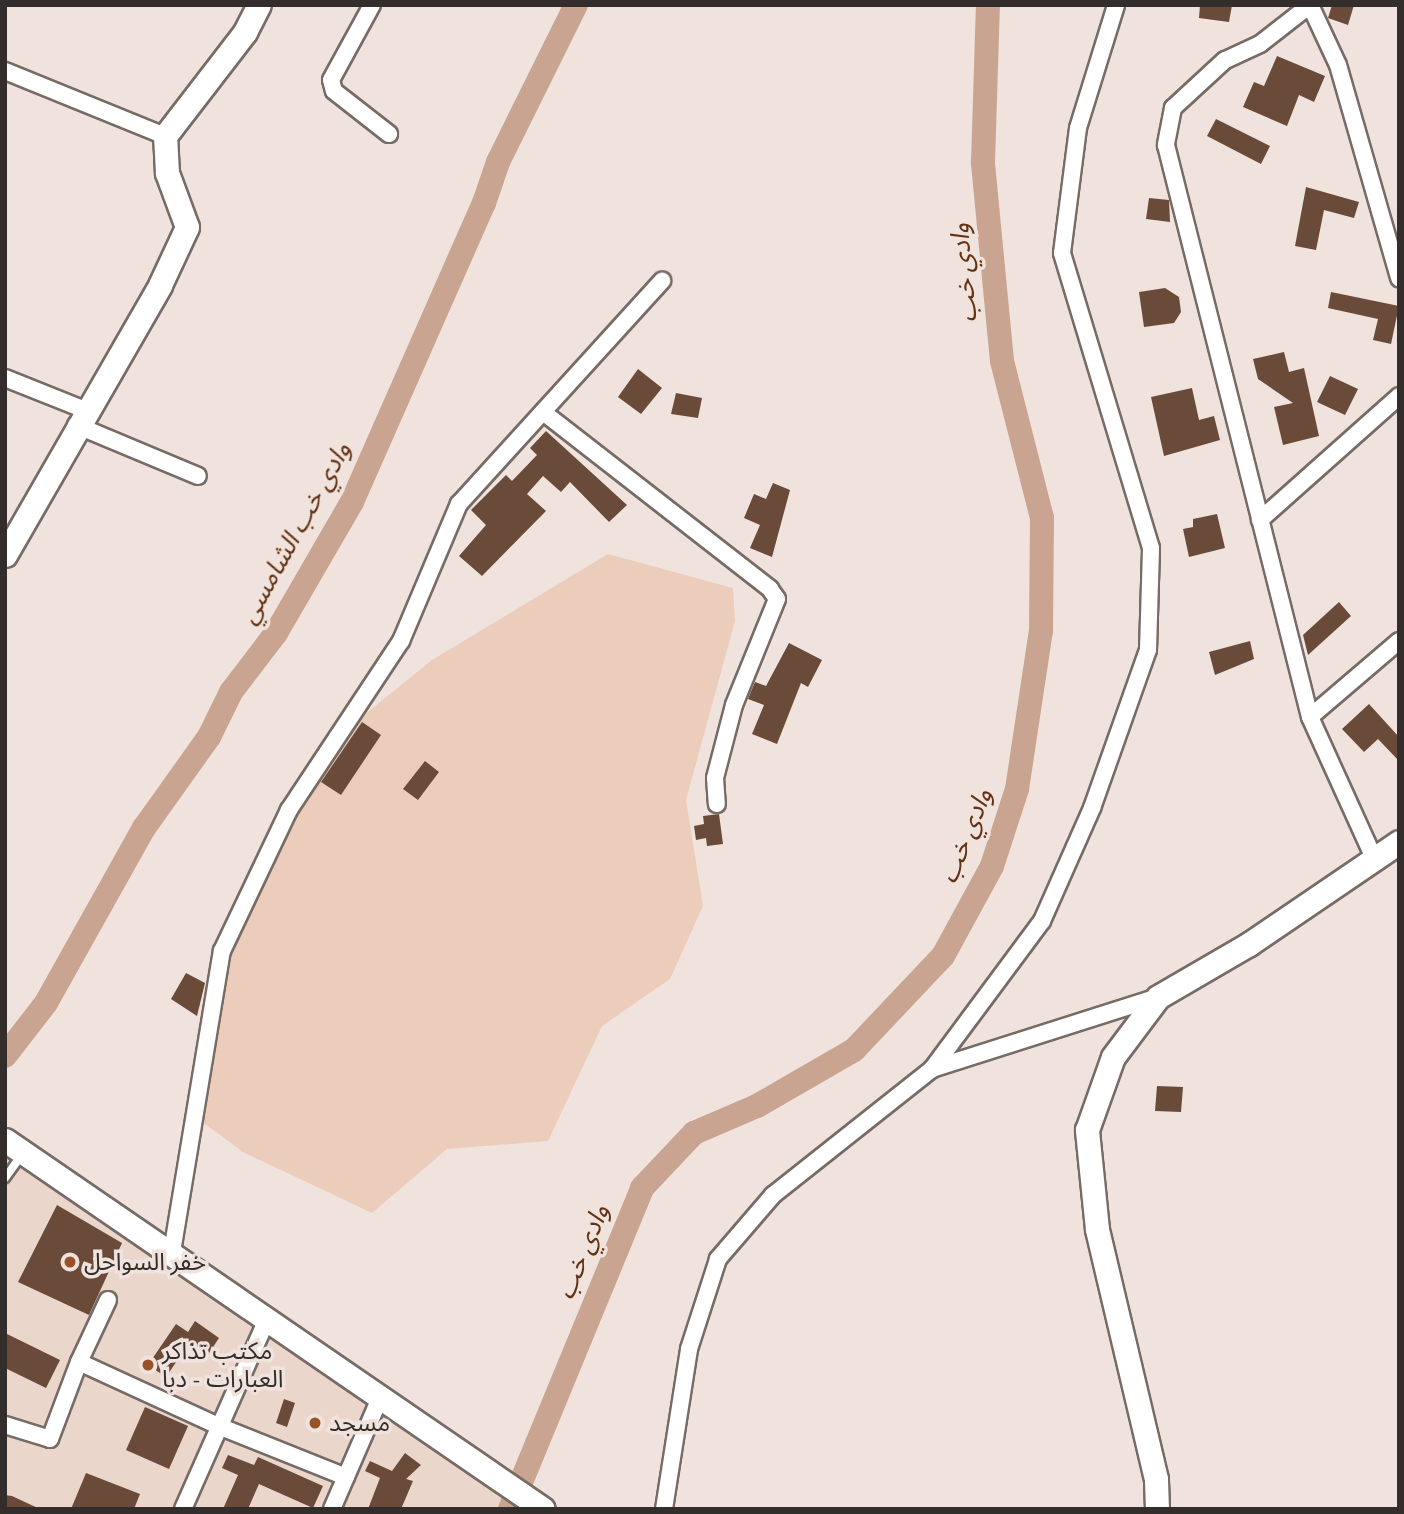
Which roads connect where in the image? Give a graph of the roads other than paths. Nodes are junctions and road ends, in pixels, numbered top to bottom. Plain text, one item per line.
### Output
1 (259, 5) edge
2 (372, 5) edge
3 (1116, 5) edge
4 (1310, 5) edge
5 (5, 71) edge
6 (389, 134) dead end
7 (165, 136) junction
8 (1399, 278) edge
9 (662, 281) dead end
10 (5, 378) edge
11 (1399, 396) edge
12 (543, 412) junction
13 (81, 418) junction
14 (198, 476) dead end
15 (1260, 520) junction
16 (5, 555) edge
17 (1399, 641) edge
18 (1310, 717) junction
19 (717, 804) dead end
20 (1399, 842) edge
21 (1375, 860) junction
22 (1158, 997) junction
23 (932, 1069) junction
24 (15, 1145) edge
25 (5, 1178) edge
26 (172, 1252) junction
27 (108, 1300) dead end
28 (267, 1319) junction
29 (79, 1362) junction
30 (381, 1396) junction
31 (5, 1425) edge
32 (216, 1425) junction
33 (346, 1477) junction
34 (183, 1509) edge
35 (332, 1509) edge
36 (543, 1509) edge
37 (664, 1509) edge
38 (1157, 1509) edge

1 - 7 street
2 - 6 street
3 - 23 street
4 - 8 street
4 - 15 street
5 - 7 street
7 - 13 street
9 - 12 street
10 - 13 street
11 - 15 street
12 - 19 street
12 - 26 street
13 - 14 street
13 - 16 street
15 - 18 street
17 - 18 street
18 - 21 street
20 - 21 street
21 - 22 street
22 - 23 street
22 - 38 street
23 - 37 street
24 - 25 lane
24 - 26 street
26 - 28 street
27 - 29 street
28 - 30 street
28 - 32 street
29 - 31 street
29 - 32 street
30 - 33 street
30 - 36 street
32 - 33 street
32 - 34 street
33 - 35 street

